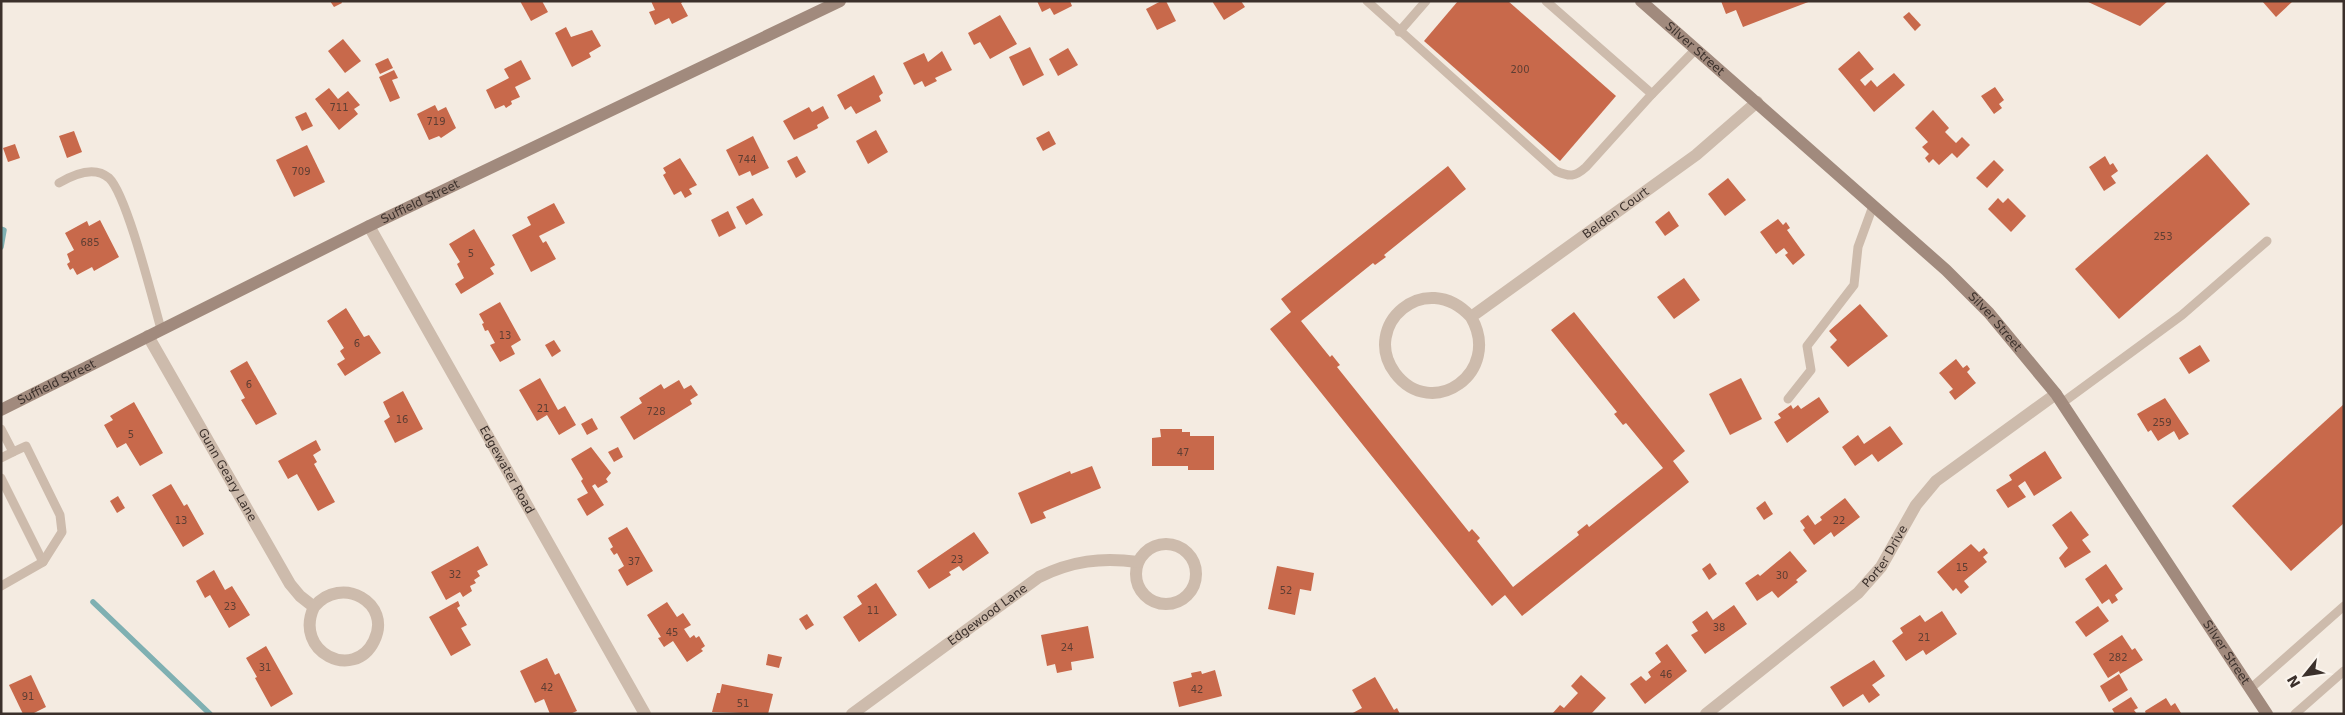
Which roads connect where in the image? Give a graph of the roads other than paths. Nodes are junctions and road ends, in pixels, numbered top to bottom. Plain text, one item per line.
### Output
1 (840, 1) edge
2 (1367, 1) edge
3 (1426, 1) edge
4 (1546, 1) edge
5 (1641, 1) edge
6 (1399, 32) junction
7 (1696, 49) junction
8 (1652, 94) junction
9 (1756, 102) junction
10 (59, 182) dead end
11 (1873, 206) junction
12 (369, 226) junction
13 (2267, 241) dead end
14 (1471, 317) junction
15 (161, 329) junction
16 (148, 336) junction
17 (1788, 399) dead end
18 (2059, 399) junction
19 (1, 410) edge
20 (1, 430) edge
21 (13, 452) junction
22 (1, 458) edge
23 (1, 478) edge
24 (43, 562) junction
25 (1138, 562) junction
26 (1, 586) edge
27 (2344, 606) edge
28 (314, 608) junction
29 (2344, 672) edge
30 (2250, 688) junction
31 (645, 714) edge
32 (852, 714) edge
33 (1706, 714) edge
34 (2267, 714) edge
35 (2295, 714) edge

1 - 12 street, Suffield Street
2 - 6 lane
3 - 6 lane
4 - 8 lane
5 - 7 street, Silver Street
6 - 8 lane
7 - 8 lane
7 - 9 street, Silver Street
9 - 11 street, Silver Street
9 - 14 street, Belden Court
10 - 15 lane
11 - 17 lane
11 - 18 street, Silver Street
12 - 15 street, Suffield Street
12 - 31 street, Edgewater Road
13 - 18 lane
14 - 14 street
15 - 16 street, Suffield Street
16 - 19 street, Suffield Street
16 - 28 street, Gunn Geary Lane
18 - 30 street, Silver Street
18 - 33 street, Porter Drive
20 - 21 lane
21 - 22 lane
21 - 24 lane
23 - 24 lane
24 - 26 lane
25 - 25 street
25 - 32 street, Edgewood Lane
27 - 30 lane
28 - 28 street
29 - 35 lane
30 - 34 street, Silver Street

